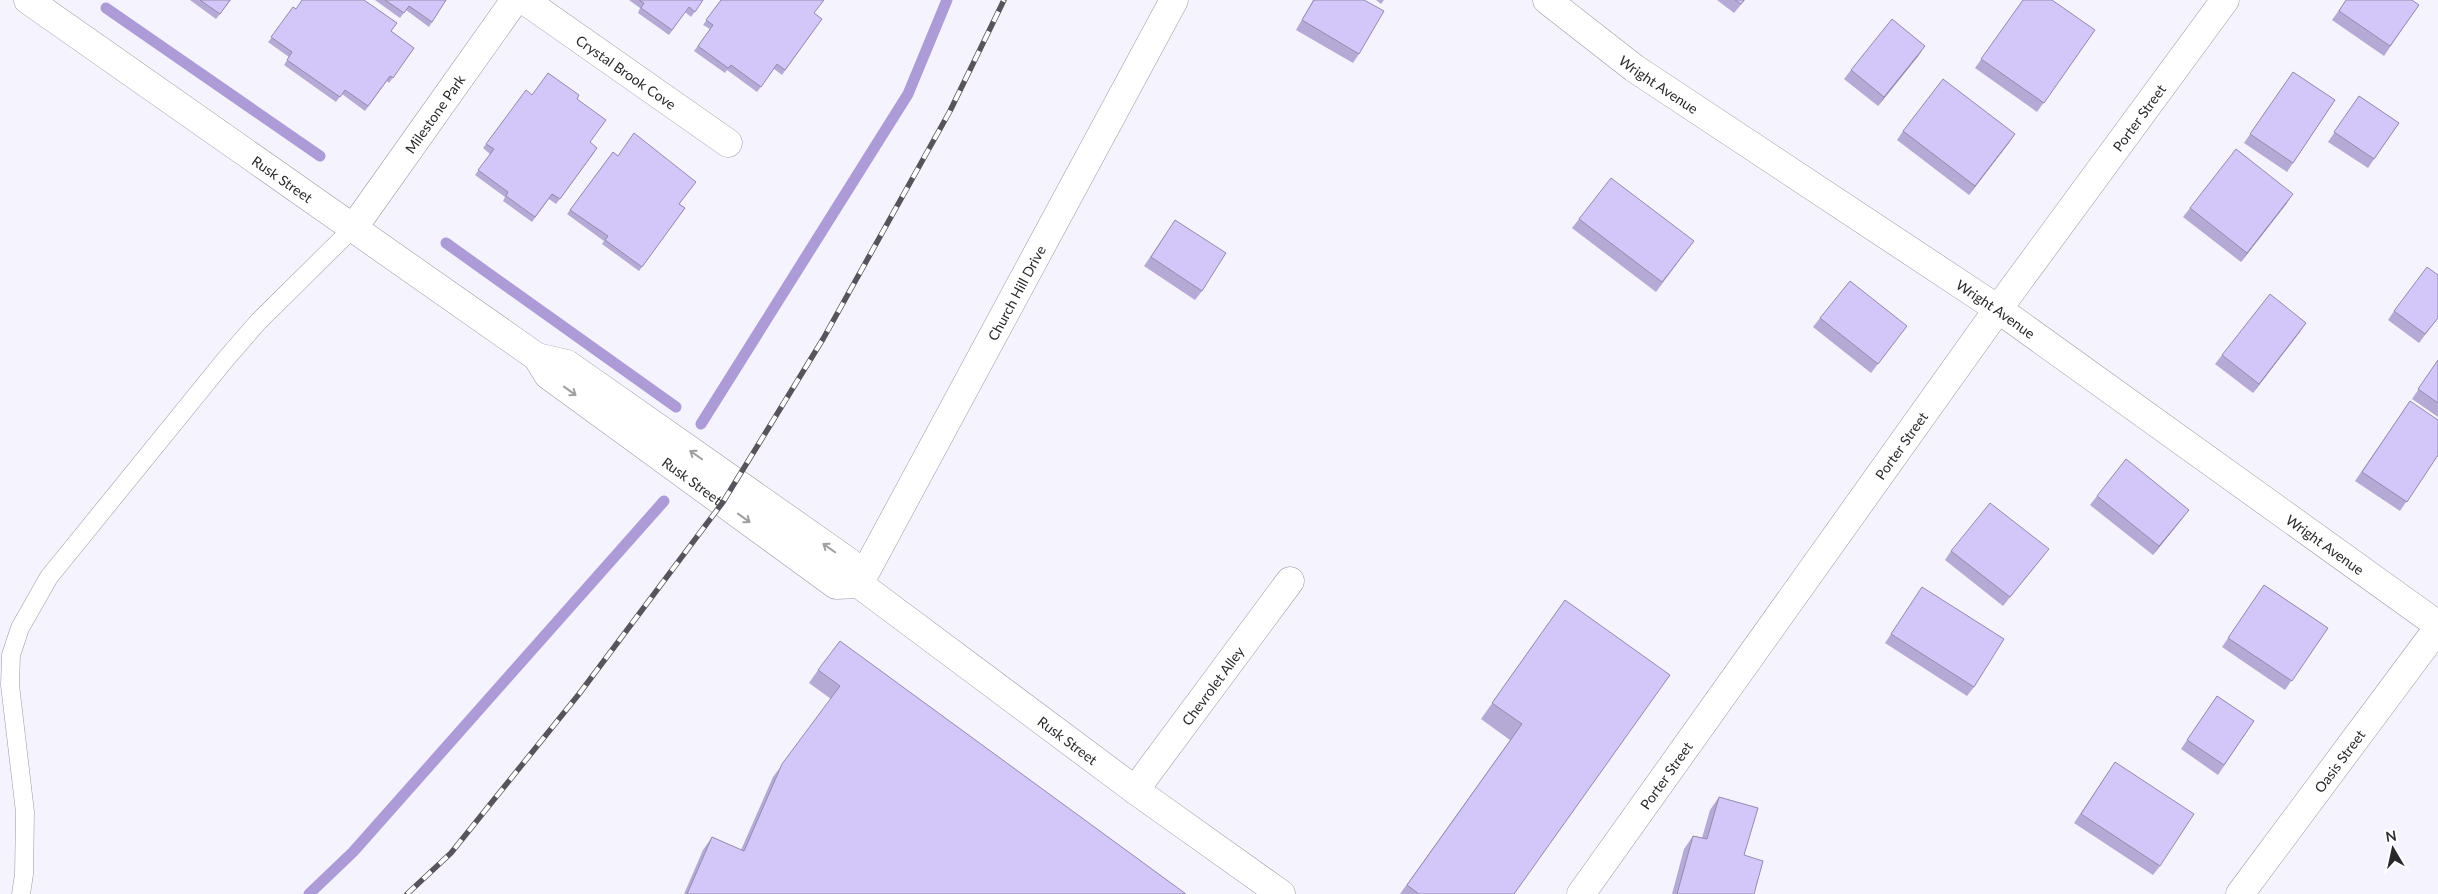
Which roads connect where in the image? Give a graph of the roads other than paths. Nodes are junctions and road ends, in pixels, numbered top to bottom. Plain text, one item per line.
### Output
1 (515, 0) edge
2 (524, 0) edge
3 (1174, 0) edge
4 (2225, 0) edge
5 (37, 2) edge
6 (1554, 2) edge
7 (728, 143) dead end
8 (354, 228) junction
9 (1998, 309) junction
10 (1290, 582) dead end
11 (859, 584) junction
12 (2438, 626) edge
13 (1135, 790) junction
14 (21, 894) edge
15 (1281, 894) edge
16 (1581, 894) edge
17 (2240, 894) edge

1 - 8 street, Milestone Park
2 - 7 street, Crystal Brook Cove
3 - 11 street, Church Hill Drive
4 - 9 street, Porter Street
5 - 8 street, Rusk Street
6 - 9 street, Wright Avenue
8 - 11 street, Rusk Street
8 - 14 lane
9 - 12 street, Wright Avenue
9 - 16 street, Porter Street
10 - 13 street, Chevrolet Alley
11 - 13 street, Rusk Street
12 - 17 street, Oasis Street
13 - 15 street, Rusk Street

